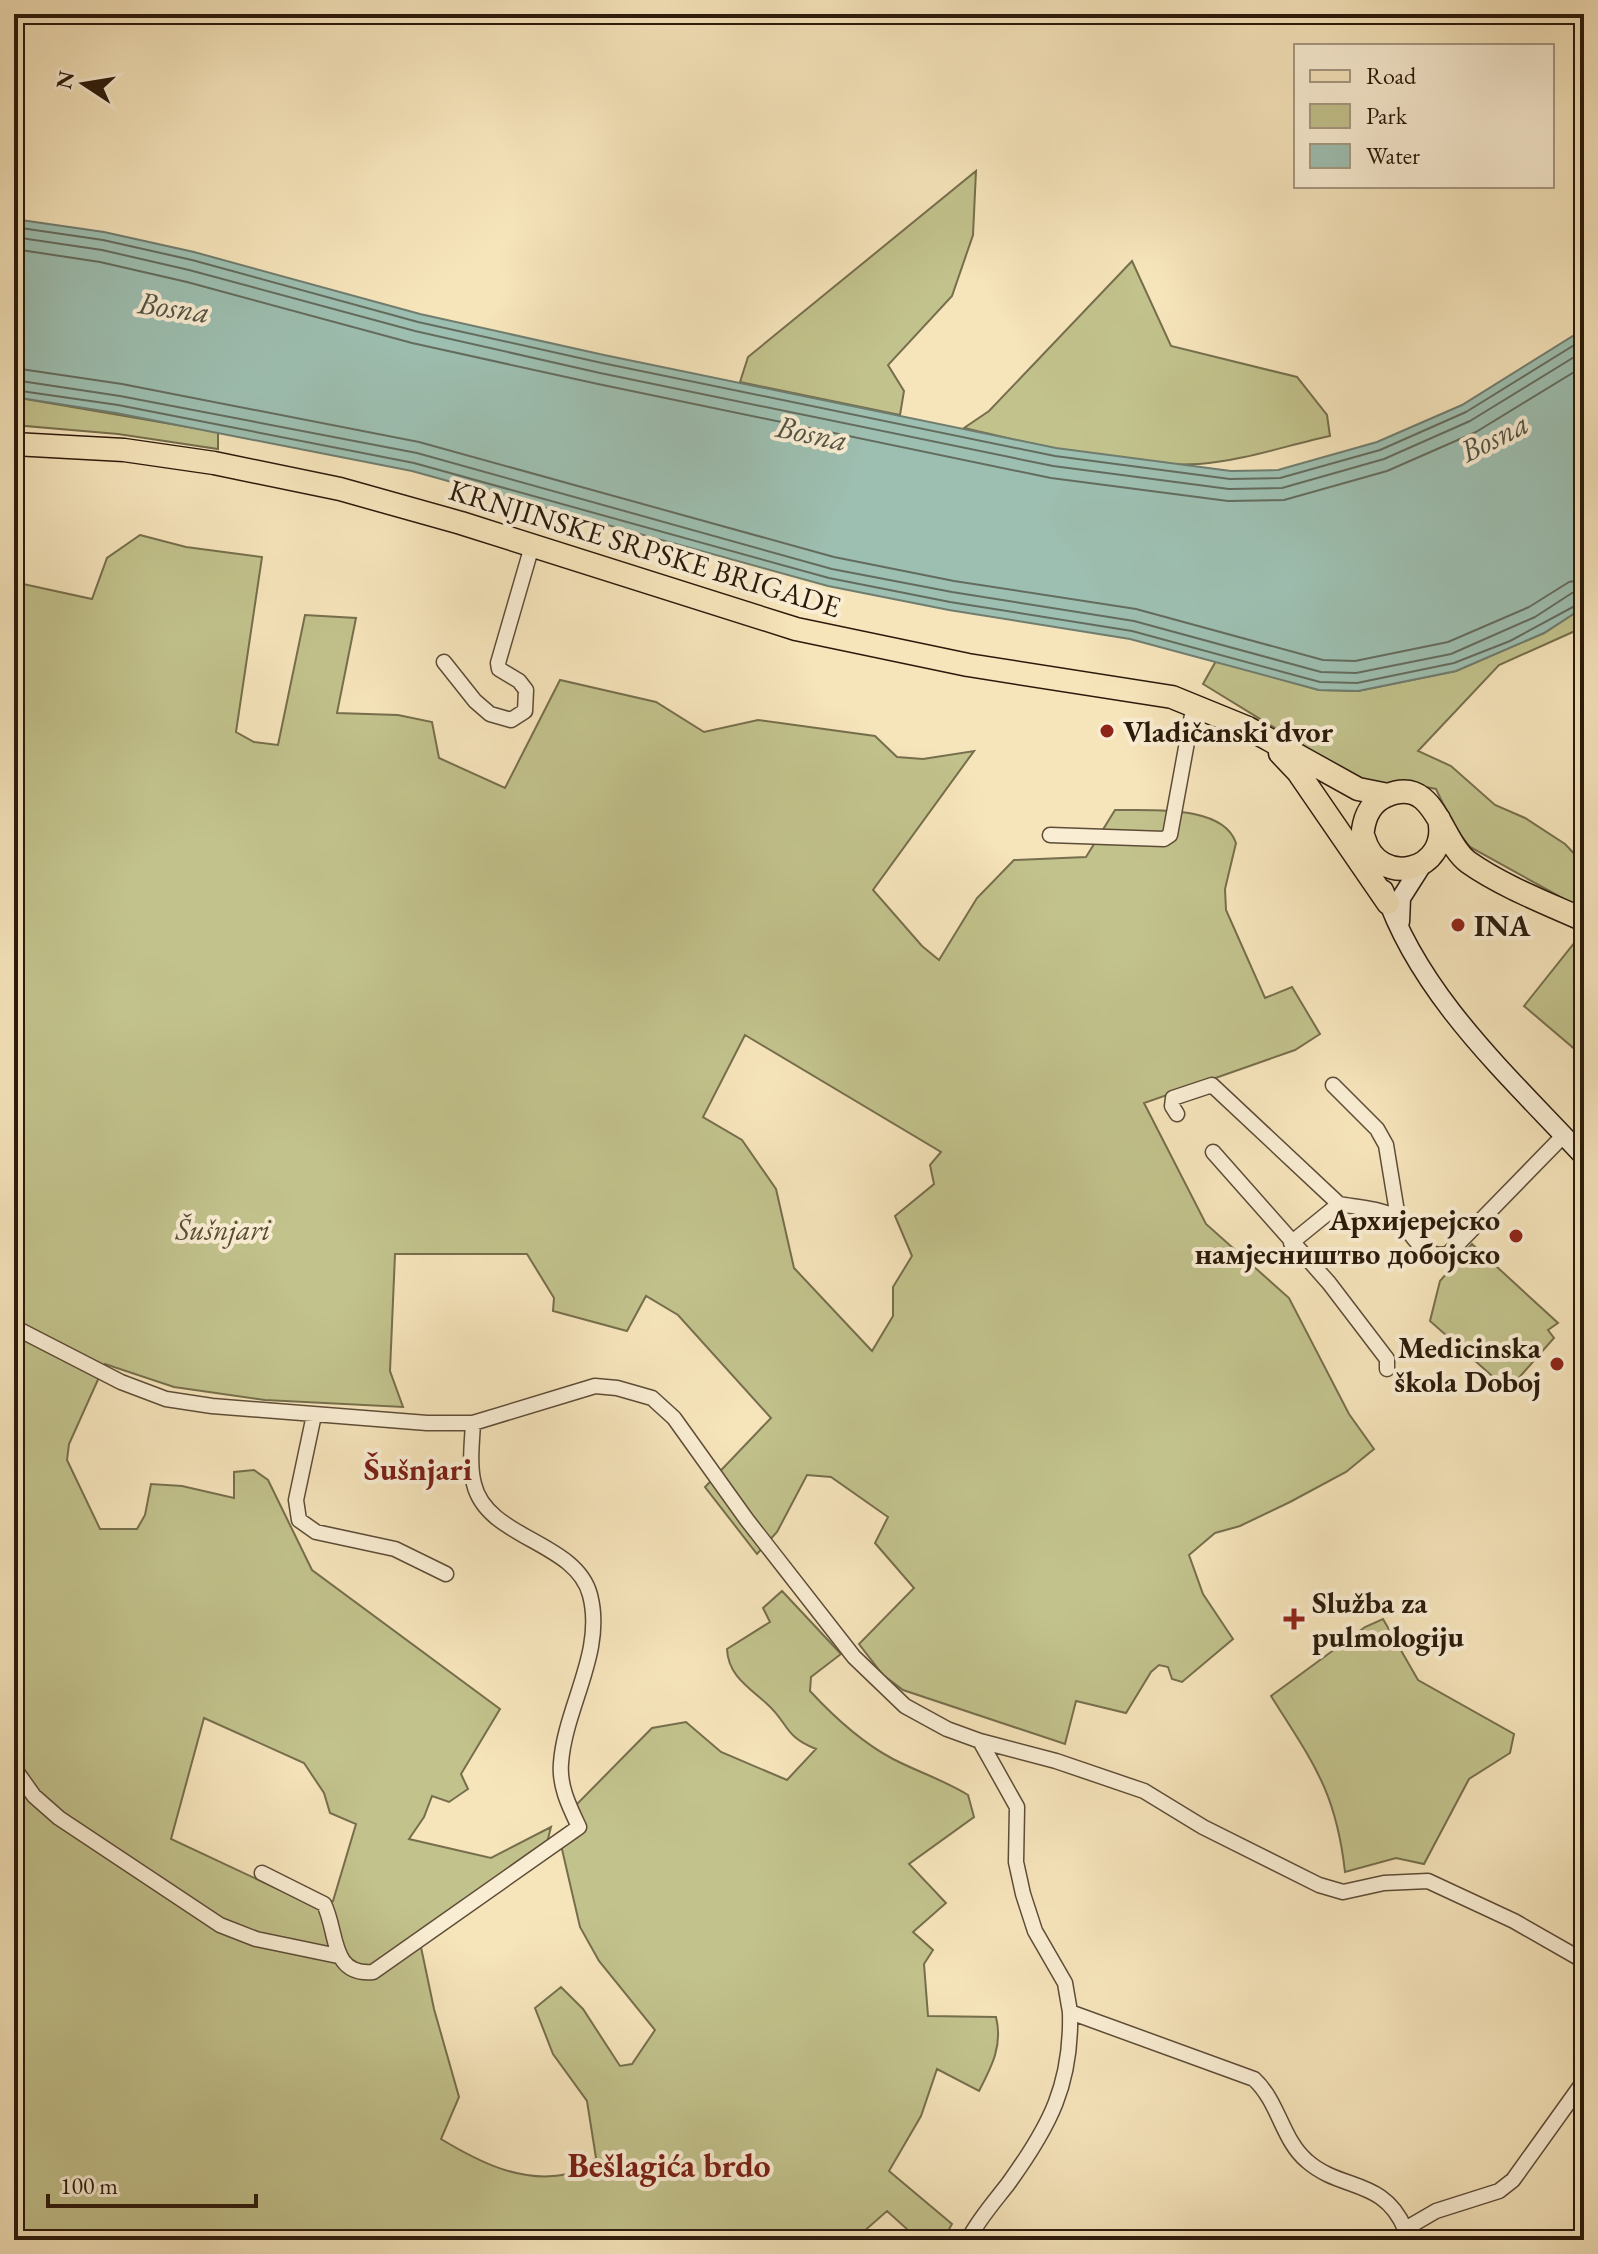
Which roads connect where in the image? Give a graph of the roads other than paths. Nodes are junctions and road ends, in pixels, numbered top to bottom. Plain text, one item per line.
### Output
1 (14, 444) edge
2 (532, 546) junction
3 (444, 662) dead end
4 (1194, 704) junction
5 (1268, 740) junction
6 (1337, 780) junction
7 (1388, 795) junction
8 (1439, 819) junction
9 (1363, 830) junction
10 (1050, 835) dead end
11 (1373, 857) junction
12 (1467, 861) junction
13 (1424, 864) junction
14 (1388, 903) junction
15 (1584, 920) edge
16 (1403, 933) junction
17 (1333, 1085) dead end
18 (1177, 1114) dead end
19 (1564, 1135) junction
20 (1213, 1152) dead end
21 (1584, 1157) edge
22 (1339, 1204) junction
23 (1398, 1218) junction
24 (1291, 1243) junction
25 (14, 1327) edge
26 (1387, 1369) dead end
27 (314, 1415) junction
28 (473, 1423) junction
29 (446, 1574) dead end
30 (980, 1741) junction
31 (14, 1768) edge
32 (262, 1873) dead end
33 (338, 1956) junction
34 (1584, 1961) edge
35 (1070, 2012) junction
36 (1584, 2081) edge
37 (1406, 2235) edge
38 (968, 2240) edge

1 - 2 main road, KRNJINSKE SRPSKE BRIGADE
2 - 3 street
2 - 4 main road, KRNJINSKE SRPSKE BRIGADE
4 - 5 main road, KRNJINSKE SRPSKE BRIGADE
4 - 10 street
5 - 6 main road, KRNJINSKE SRPSKE BRIGADE
5 - 14 main road
6 - 7 main road, KRNJINSKE SRPSKE BRIGADE
6 - 9 main road
7 - 8 main road
7 - 9 main road
8 - 12 main road
8 - 13 main road
9 - 11 main road
11 - 13 main road
11 - 14 street
12 - 13 main road
12 - 15 main road
13 - 16 street
14 - 16 street
16 - 19 street
17 - 23 street
18 - 22 street
19 - 21 street
19 - 23 street
20 - 24 street
22 - 23 street
22 - 24 street
24 - 26 street
25 - 27 street
27 - 28 street
27 - 29 street
28 - 30 street
28 - 33 street
30 - 34 street
30 - 35 street
31 - 33 street
32 - 33 street
35 - 37 street
35 - 38 street
36 - 37 street

